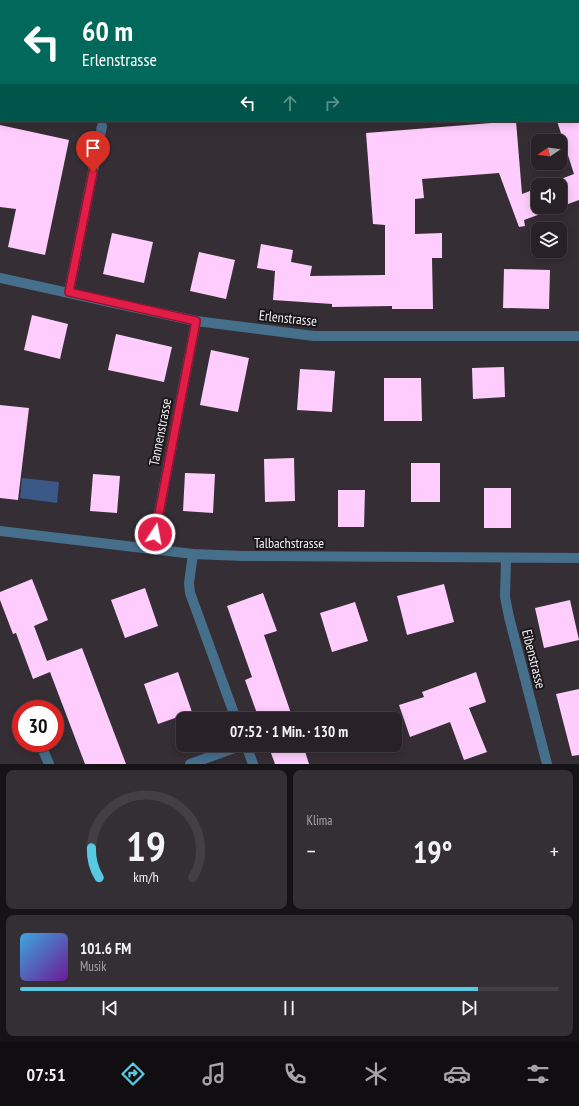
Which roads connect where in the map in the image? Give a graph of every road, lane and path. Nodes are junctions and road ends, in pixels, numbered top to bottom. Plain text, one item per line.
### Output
1 (102, 126) dead end
2 (0, 278) edge
3 (69, 292) junction
4 (196, 321) junction
5 (579, 336) edge
6 (0, 532) edge
7 (152, 549) junction
8 (193, 554) junction
9 (579, 558) edge
10 (506, 559) junction
11 (233, 712) edge
12 (44, 752) edge
13 (223, 752) edge
14 (249, 752) edge
15 (49, 764) edge
16 (190, 764) edge
17 (253, 764) edge
18 (547, 764) edge

1 - 3 street
2 - 3 street, Erlenstrasse
3 - 4 street, Erlenstrasse
4 - 5 street, Erlenstrasse
4 - 7 street, Tannenstrasse
6 - 7 street, Talbachstrasse
7 - 8 street, Talbachstrasse
8 - 10 street, Talbachstrasse
8 - 11 street
9 - 10 street, Talbachstrasse
10 - 18 street, Eibenstrasse
12 - 15 street
13 - 16 street
14 - 17 street

